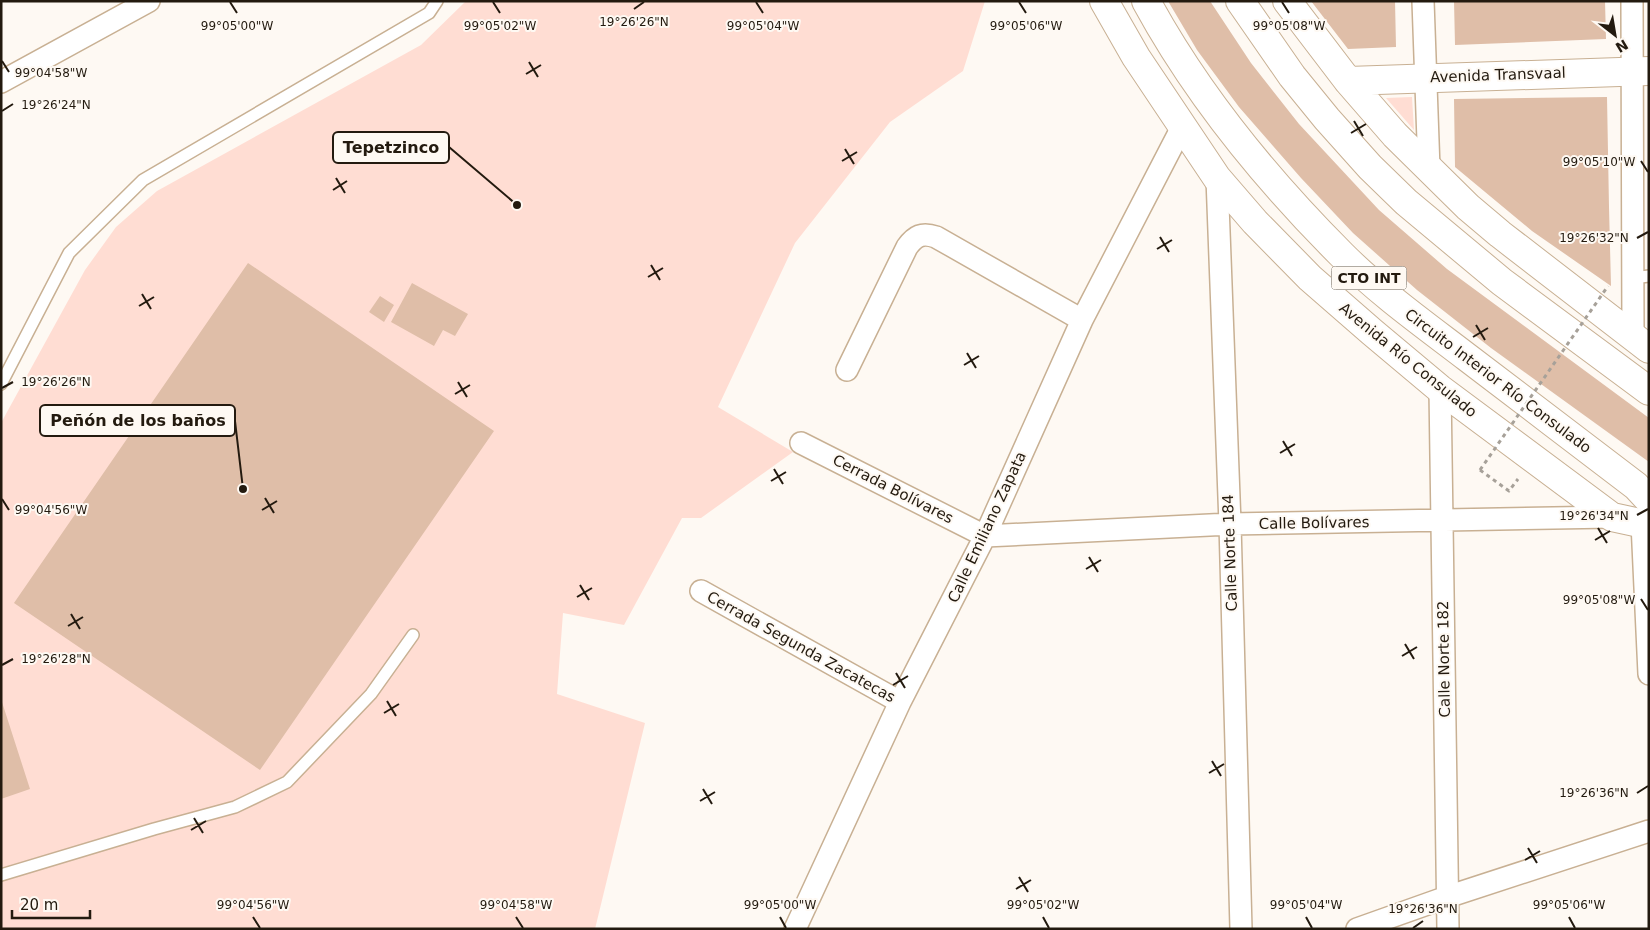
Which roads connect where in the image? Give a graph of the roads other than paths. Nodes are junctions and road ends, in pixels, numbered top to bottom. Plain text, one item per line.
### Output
1 (149, 1) edge
2 (437, 1) edge
3 (1104, 1) edge
4 (1146, 1) edge
5 (1240, 1) edge
6 (1287, 1) edge
7 (1423, 1) edge
8 (1632, 1) edge
9 (1641, 71) edge
10 (1425, 78) junction
11 (1348, 81) junction
12 (1, 82) edge
13 (1182, 127) junction
14 (1429, 169) junction
15 (1217, 178) junction
16 (1640, 277) edge
17 (1082, 320) junction
18 (1641, 343) edge
19 (847, 370) dead end
20 (1, 384) edge
21 (1440, 389) junction
22 (1649, 391) edge
23 (802, 443) dead end
24 (1612, 516) junction
25 (1647, 516) edge
26 (1442, 521) junction
27 (1230, 524) junction
28 (986, 536) junction
29 (701, 591) dead end
30 (413, 635) dead end
31 (1648, 661) edge
32 (900, 702) junction
33 (1649, 831) edge
34 (1, 875) edge
35 (1447, 897) junction
36 (795, 929) edge
37 (1241, 929) edge
38 (1357, 929) edge
39 (1448, 929) edge

1 - 12 street
2 - 20 lane
3 - 13 main road, Avenida Río Consulado / CTO INT
4 - 25 main road, Circuito Interior Río Consulado / CTO INT
5 - 22 main road
6 - 11 main road
7 - 10 street
8 - 9 street
9 - 10 main road, Avenida Transvaal
9 - 16 street
10 - 11 main road, Avenida Transvaal
10 - 14 street
11 - 14 main road
13 - 15 main road, Avenida Río Consulado / CTO INT
13 - 17 street, Calle Emiliano Zapata
14 - 18 main road
15 - 21 main road, Avenida Río Consulado / CTO INT
15 - 27 street, Calle Norte 184
16 - 18 street
17 - 19 street
17 - 28 street, Calle Emiliano Zapata
21 - 24 main road, Avenida Río Consulado / CTO INT
21 - 26 street, Calle Norte 182
23 - 28 street, Cerrada Bolívares
24 - 25 main road, Avenida Río Consulado / CTO INT
24 - 26 street, Calle Bolívares
25 - 31 street
26 - 27 street, Calle Bolívares
26 - 35 street, Calle Norte 182
27 - 28 street, Calle Bolívares
27 - 37 street, Calle Norte 184
28 - 32 street, Calle Emiliano Zapata
29 - 32 street, Cerrada Segunda Zacatecas
30 - 34 lane
32 - 36 street, Calle Emiliano Zapata
33 - 35 street
35 - 38 street
35 - 39 street, Calle Norte 182

